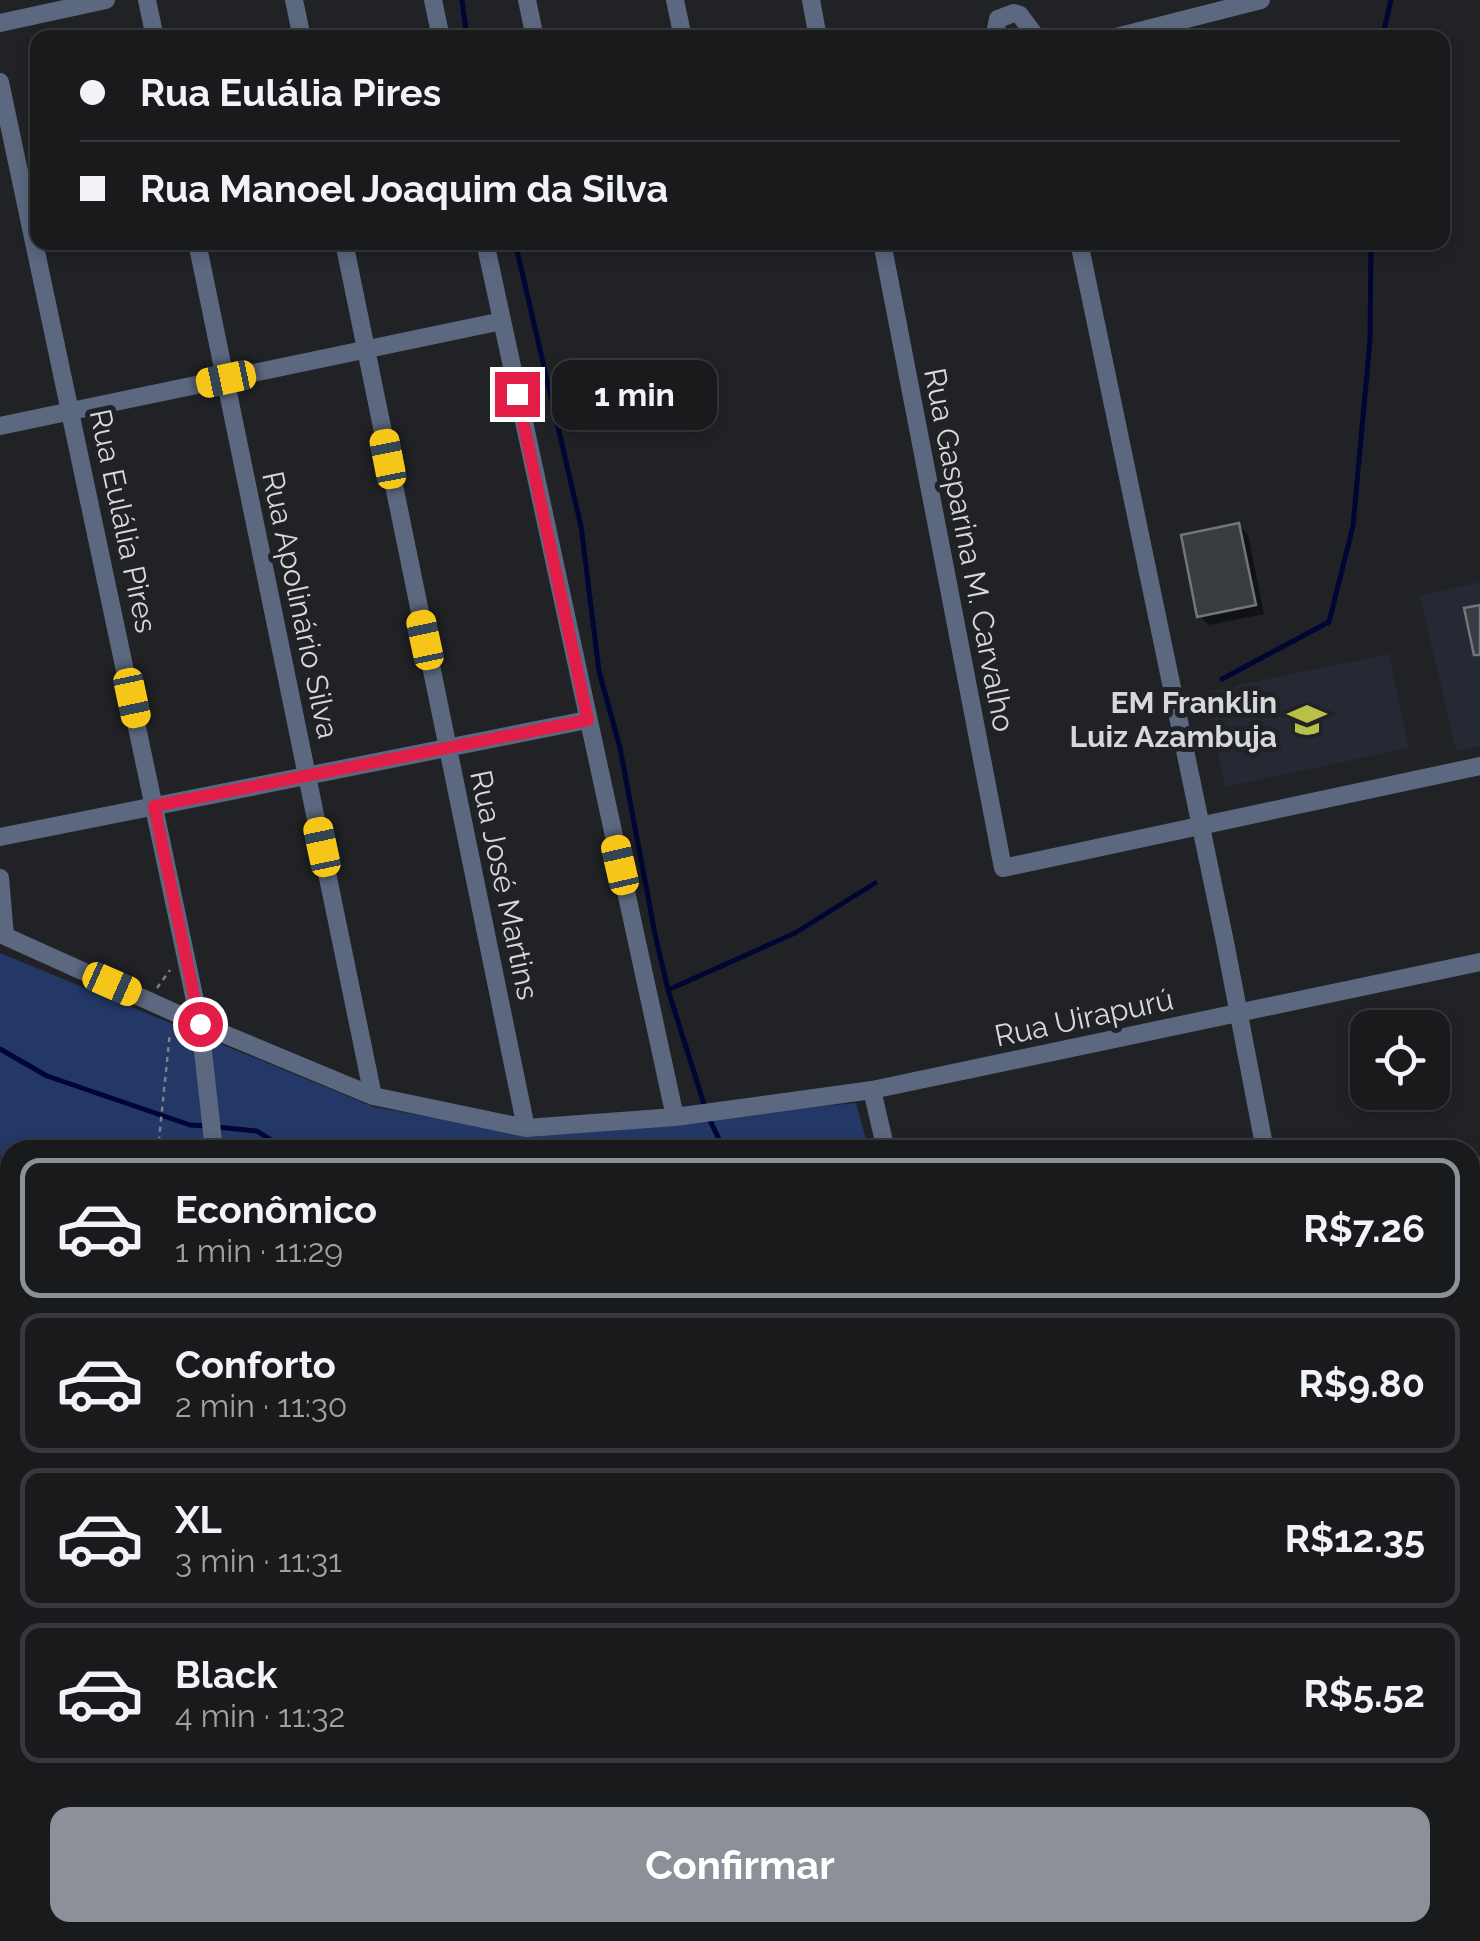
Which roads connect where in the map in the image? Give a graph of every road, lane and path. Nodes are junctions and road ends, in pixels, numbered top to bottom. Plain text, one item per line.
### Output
1 (106, 0) edge
2 (147, 0) edge
3 (294, 0) edge
4 (433, 0) edge
5 (527, 0) edge
6 (675, 0) edge
7 (810, 0) edge
8 (1261, 0) edge
9 (1003, 7) edge
10 (0, 22) edge
11 (153, 30) edge
12 (300, 30) edge
13 (439, 30) edge
14 (533, 30) edge
15 (681, 30) edge
16 (816, 30) edge
17 (1031, 30) edge
18 (1143, 30) edge
19 (0, 82) edge
20 (30, 219) edge
21 (37, 250) edge
22 (199, 250) edge
23 (346, 250) edge
24 (487, 250) edge
25 (884, 250) edge
26 (1081, 250) edge
27 (502, 321) junction
28 (366, 350) junction
29 (226, 379) junction
30 (72, 411) junction
31 (7, 424) edge
32 (588, 720) junction
33 (447, 748) junction
34 (1480, 766) edge
35 (307, 776) junction
36 (154, 806) junction
37 (1201, 826) junction
38 (0, 837) edge
39 (0, 878) edge
40 (3, 935) edge
41 (184, 954) junction
42 (1480, 962) edge
43 (147, 1000) junction
44 (1238, 1014) junction
45 (171, 1021) dead end
46 (200, 1024) junction
47 (872, 1090) junction
48 (373, 1096) junction
49 (675, 1117) junction
50 (526, 1128) junction
51 (159, 1140) edge
52 (213, 1140) edge
53 (884, 1140) edge
54 (1263, 1140) edge

1 - 10 street
2 - 11 street
3 - 12 street
4 - 13 street
5 - 14 street
6 - 15 street
7 - 16 street
8 - 18 street
9 - 17 street
19 - 20 street, Rua Eulália Pires
21 - 30 street, Rua Eulália Pires
22 - 29 street, Rua Apolinário Silva
23 - 28 street, Rua José Martins
24 - 27 street
25 - 37 street, Rua Gasparina M. Carvalho
26 - 37 street
27 - 28 street
27 - 32 street
28 - 29 street
28 - 33 street, Rua José Martins
29 - 30 street
29 - 35 street, Rua Apolinário Silva
30 - 31 street
30 - 36 street, Rua Eulália Pires
32 - 33 street
32 - 49 street
33 - 35 street
33 - 50 street, Rua José Martins
34 - 37 street
35 - 36 street
35 - 48 street, Rua Apolinário Silva
36 - 38 street
36 - 41 street, Rua Eulália Pires
37 - 44 street
39 - 40 street
40 - 43 street, Rua Uirapurú
41 - 43 path
41 - 46 street, Rua Eulália Pires
42 - 44 street, Rua Uirapurú
43 - 46 street, Rua Uirapurú
44 - 47 street, Rua Uirapurú
44 - 54 street
45 - 51 path
46 - 48 street, Rua Uirapurú
46 - 52 street, Rua Eulália Pires
47 - 49 street, Rua Uirapurú
47 - 53 street
48 - 50 street, Rua Uirapurú
49 - 50 street, Rua Uirapurú

